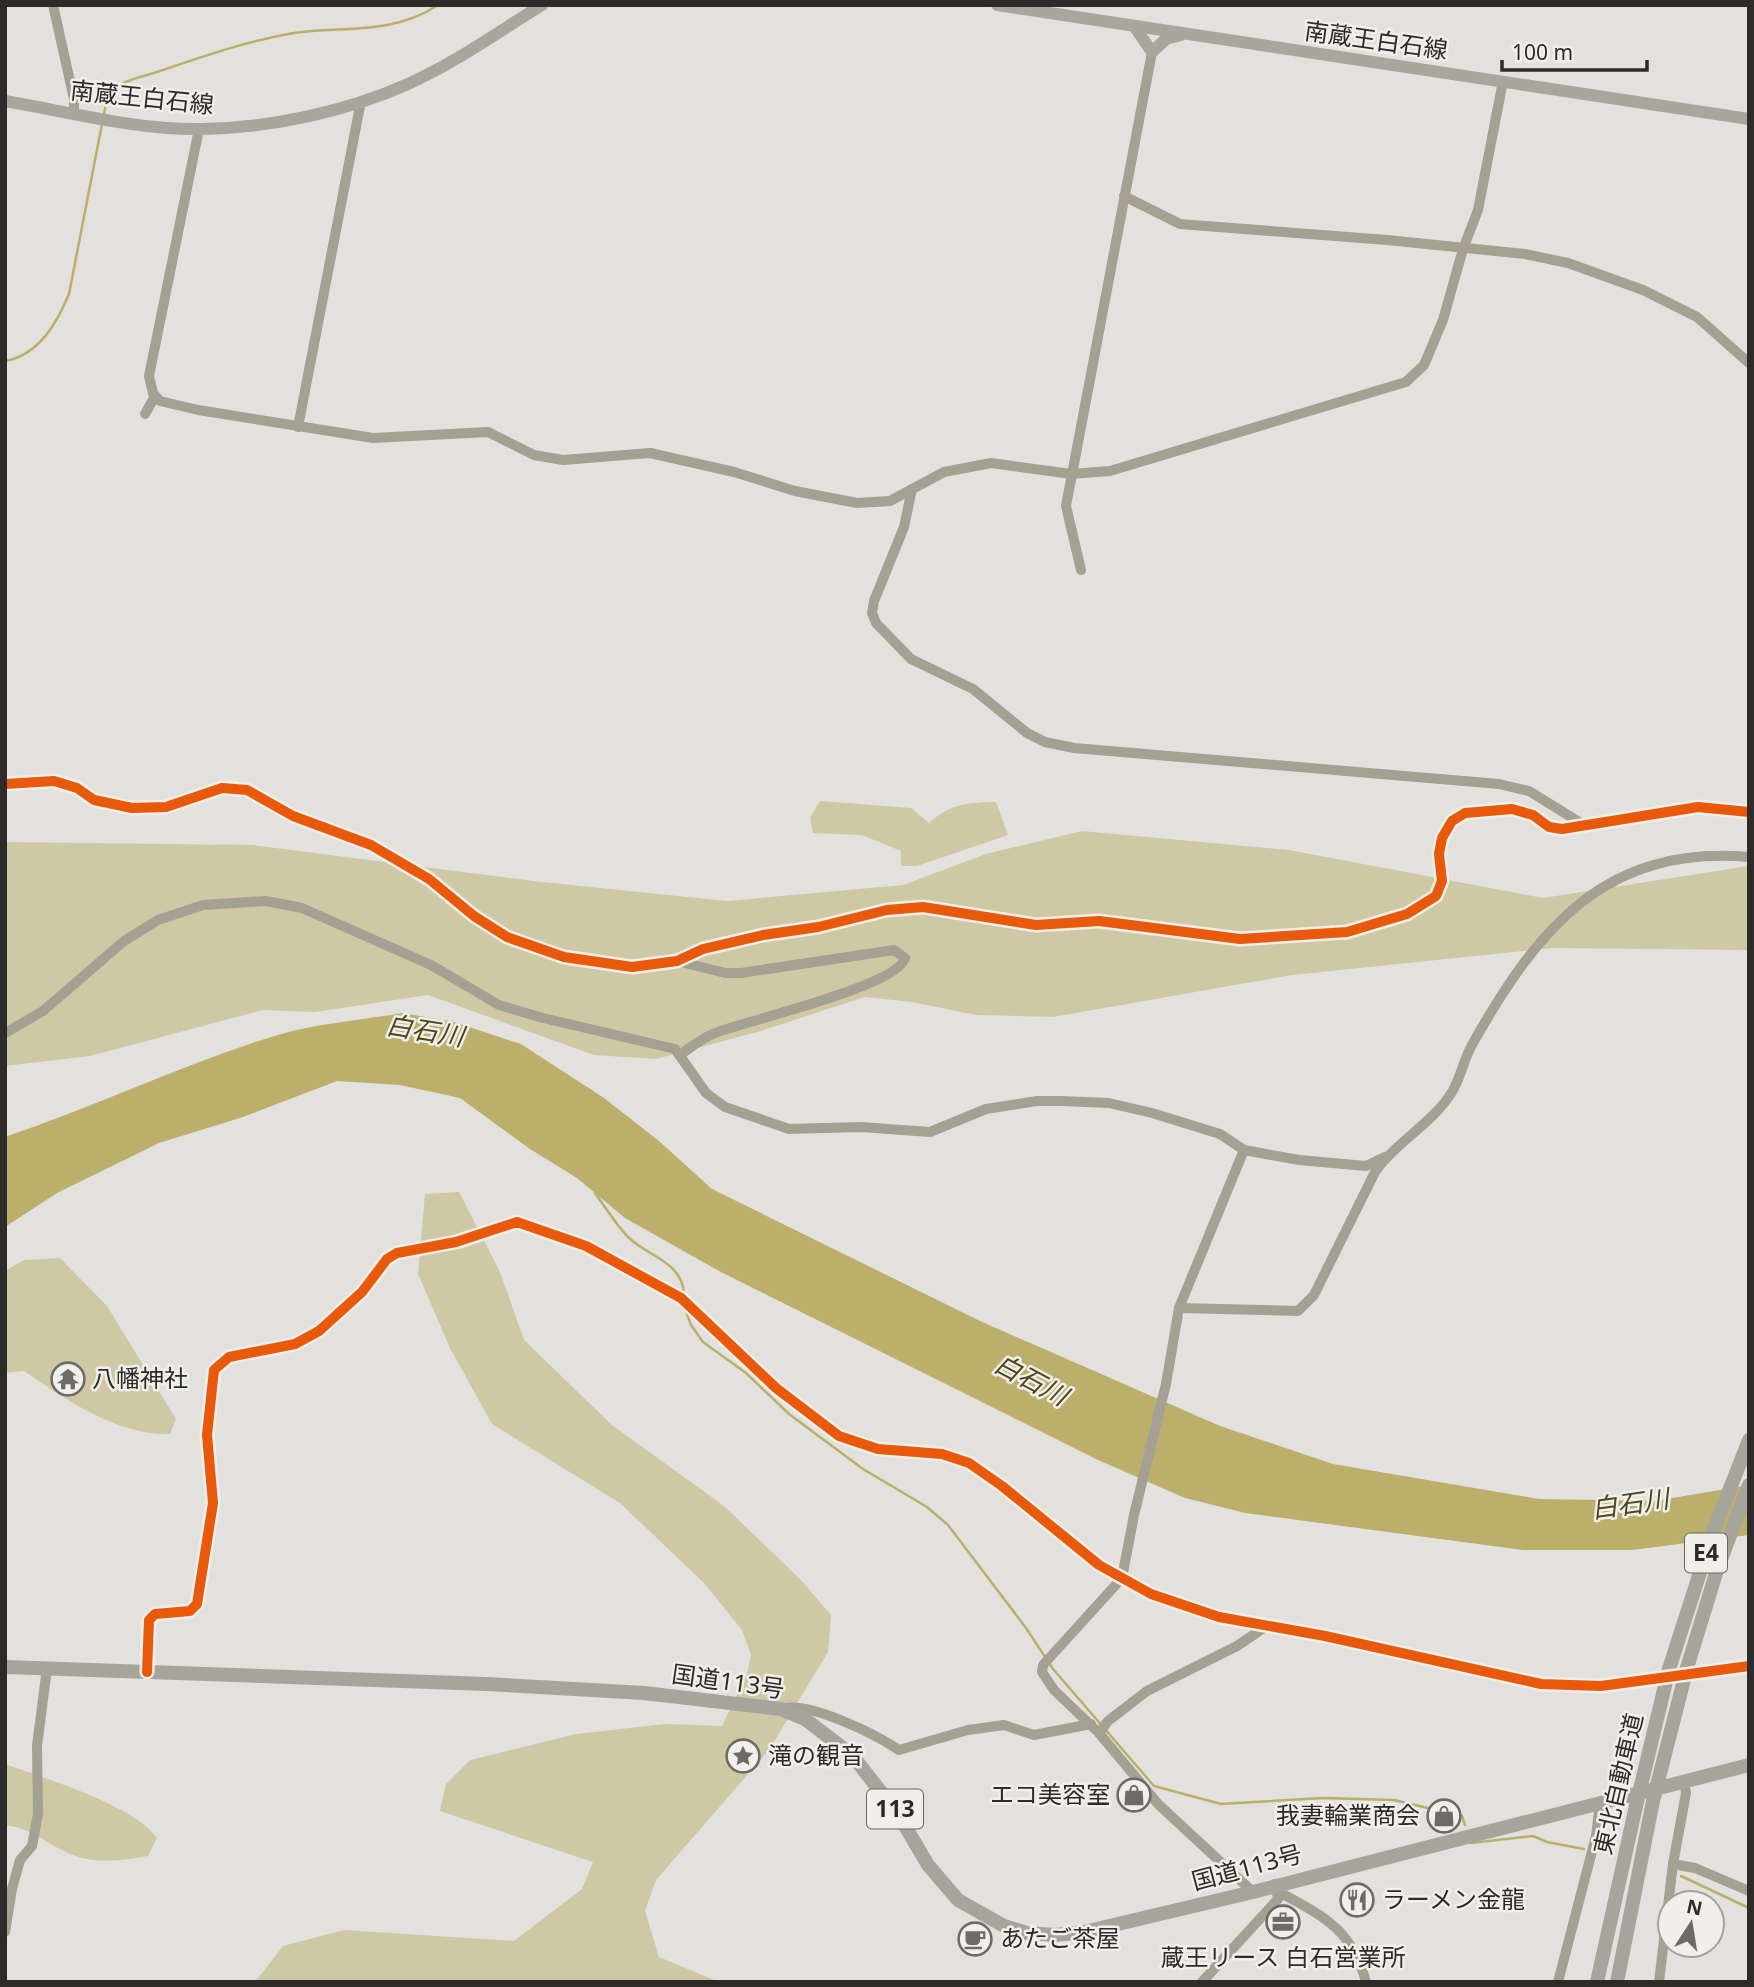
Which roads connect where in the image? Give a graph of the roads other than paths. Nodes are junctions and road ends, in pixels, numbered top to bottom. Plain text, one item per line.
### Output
1 (53, 5) edge
2 (542, 5) edge
3 (997, 5) edge
4 (1134, 26) junction
5 (1186, 34) junction
6 (1152, 52) junction
7 (1503, 81) junction
8 (5, 100) edge
9 (361, 101) junction
10 (74, 113) junction
11 (1749, 119) edge
12 (199, 129) junction
13 (1124, 196) junction
14 (1463, 249) junction
15 (1749, 363) edge
16 (155, 396) junction
17 (145, 414) dead end
18 (298, 427) junction
19 (1071, 474) junction
20 (912, 489) junction
21 (1081, 570) dead end
22 (5, 784) edge
23 (1749, 812) edge
24 (1584, 825) junction
25 (1749, 857) edge
26 (677, 961) junction
27 (5, 1033) edge
28 (681, 1054) junction
29 (1244, 1150) junction
30 (1385, 1157) junction
31 (1179, 1308) junction
32 (1749, 1440) edge
33 (1749, 1485) edge
34 (1122, 1578) junction
35 (1265, 1628) junction
36 (1749, 1666) edge
37 (5, 1667) edge
38 (47, 1668) junction
39 (147, 1672) junction
40 (781, 1709) junction
41 (1100, 1727) junction
42 (1749, 1765) edge
43 (1684, 1781) junction
44 (1600, 1803) junction
45 (1673, 1864) junction
46 (1275, 1884) junction
47 (1749, 1891) edge
48 (1252, 1892) junction
49 (5, 1932) edge
50 (1202, 1982) edge
51 (1366, 1982) edge
52 (1558, 1982) edge
53 (1597, 1982) edge
54 (1617, 1982) edge
55 (1659, 1982) edge

1 - 10 street
2 - 9 main road, 南蔵王白石線
3 - 4 main road, 南蔵王白石線
4 - 5 main road, 南蔵王白石線
4 - 6 main road
5 - 6 main road
5 - 7 main road, 南蔵王白石線
6 - 13 street
7 - 11 main road, 南蔵王白石線
7 - 14 street
8 - 10 main road, 南蔵王白石線
9 - 12 main road, 南蔵王白石線
9 - 18 street
10 - 12 main road, 南蔵王白石線
12 - 16 street
13 - 14 street
13 - 19 street
14 - 15 street
14 - 19 street
16 - 17 street
16 - 18 street
18 - 20 street
19 - 20 street
19 - 21 street
20 - 24 street
22 - 26 street
23 - 24 street
24 - 26 street
25 - 30 street
26 - 28 street
27 - 28 street
28 - 29 street
29 - 30 street
29 - 31 street
30 - 31 street
31 - 34 street
32 - 53 highway, 東北自動車道 / E4, bridge
33 - 54 highway, 東北自動車道 / E4, bridge
34 - 35 street
34 - 39 street
34 - 41 street
35 - 36 street
35 - 41 street
37 - 38 highway, 国道113号 / 113
38 - 39 highway, 国道113号 / 113
38 - 49 street
39 - 40 highway, 国道113号 / 113
40 - 41 street
40 - 48 highway, 国道113号 / 113
41 - 48 street
42 - 43 highway, 国道113号 / 113
43 - 44 highway, 国道113号 / 113
43 - 45 street
44 - 46 highway, 国道113号 / 113
44 - 52 street
45 - 47 street
45 - 55 street
46 - 48 highway, 国道113号 / 113
46 - 50 street
46 - 51 street

